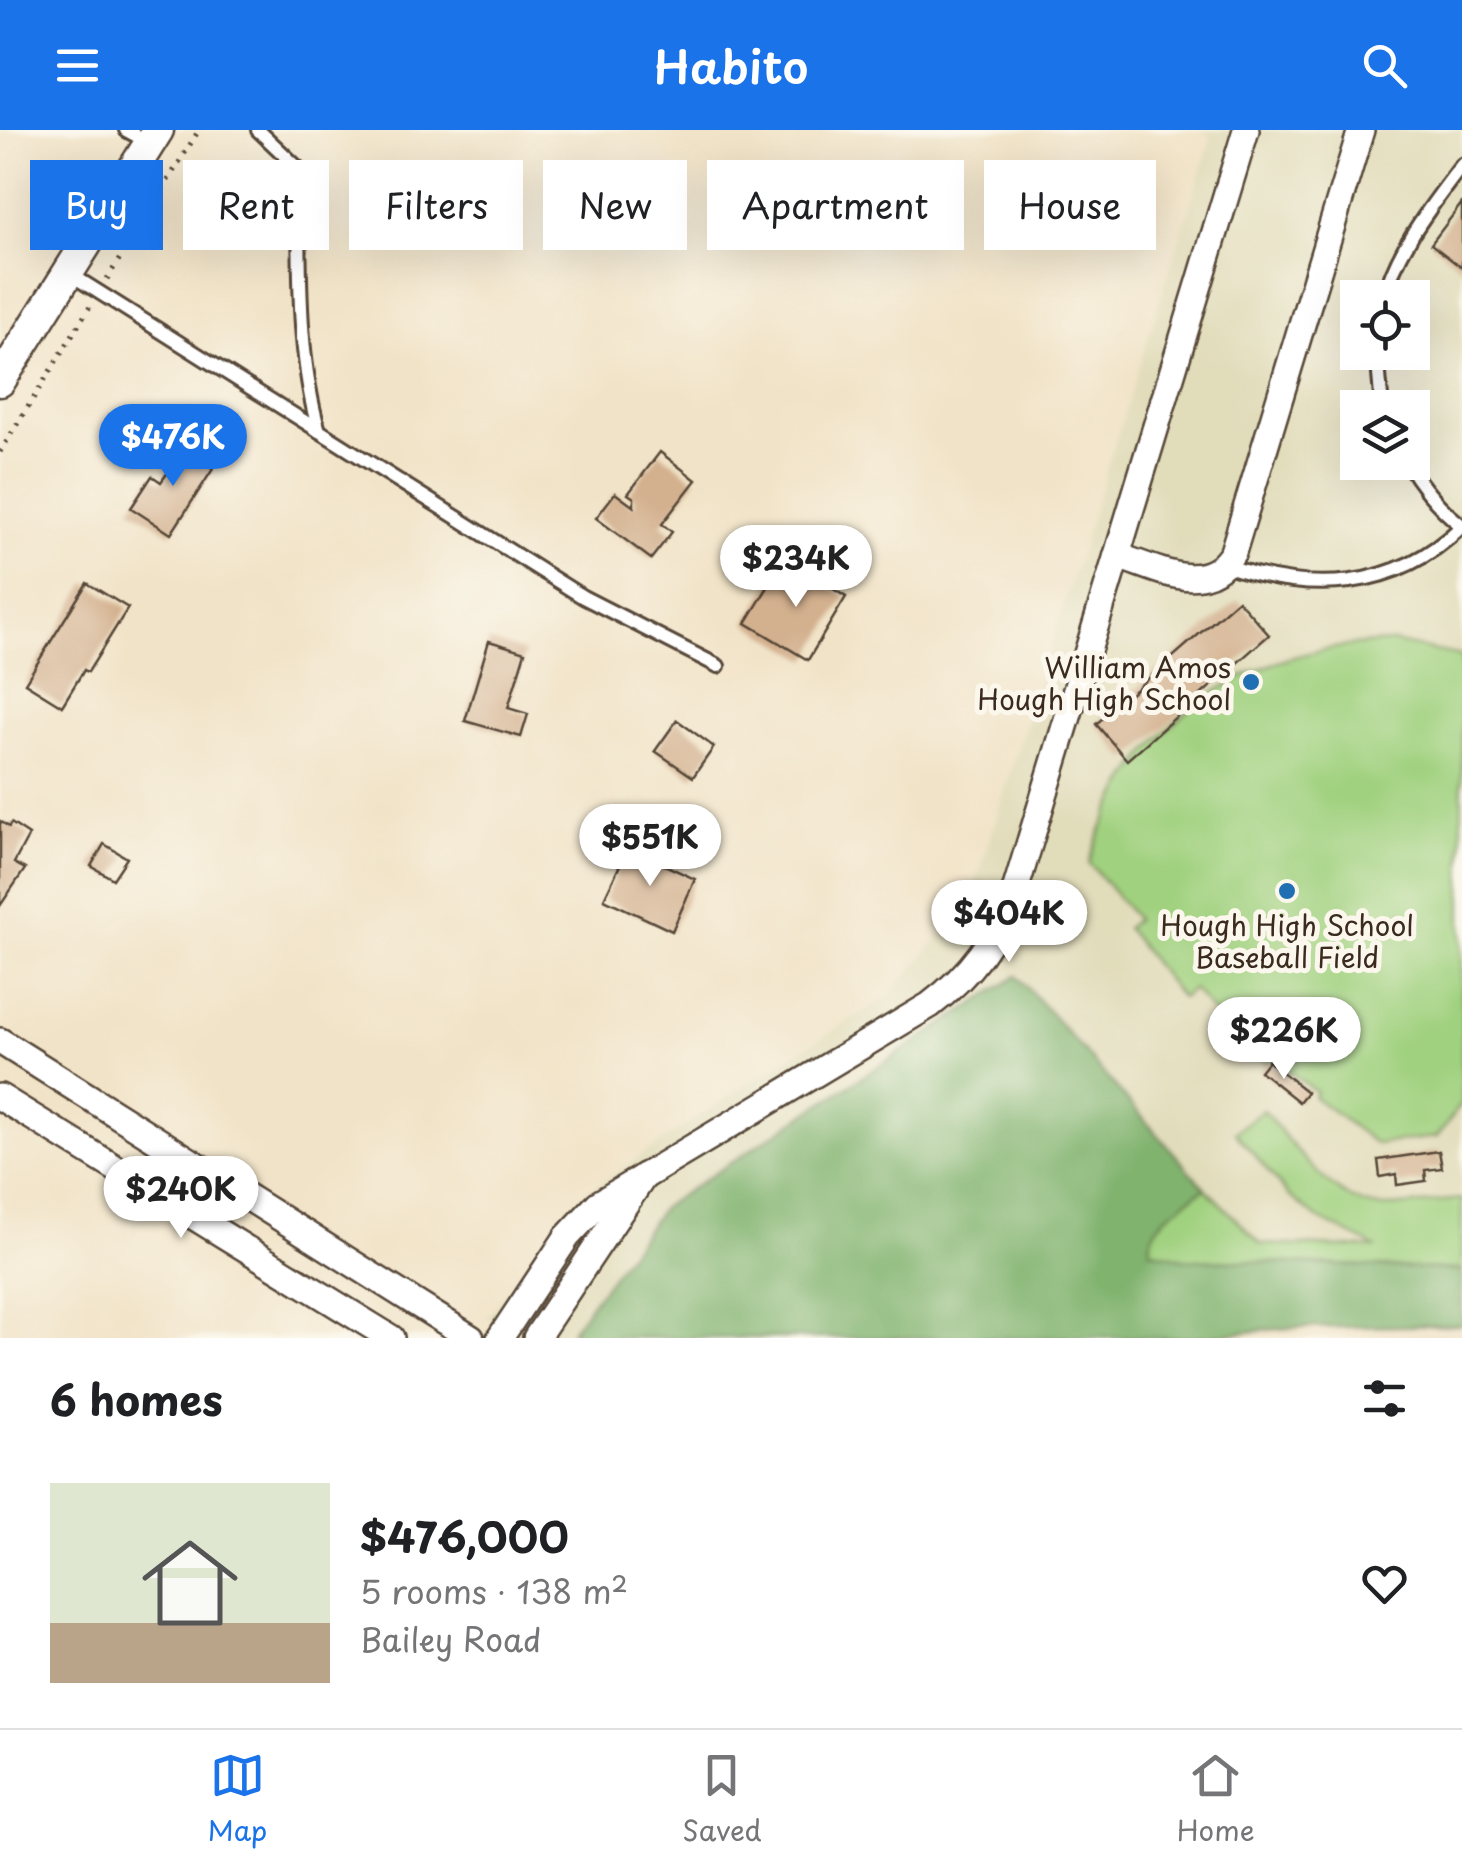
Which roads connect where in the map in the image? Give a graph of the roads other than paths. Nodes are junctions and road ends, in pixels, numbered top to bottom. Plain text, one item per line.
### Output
1 (258, 130) edge
2 (1246, 130) edge
3 (1360, 130) edge
4 (144, 134) edge
5 (1462, 165) edge
6 (68, 272) junction
7 (1392, 280) edge
8 (0, 381) edge
9 (319, 431) junction
10 (1419, 480) edge
11 (1462, 526) edge
12 (1117, 556) junction
13 (1225, 565) junction
14 (718, 666) dead end
15 (0, 1042) edge
16 (0, 1097) edge
17 (644, 1176) junction
18 (391, 1338) edge
19 (471, 1338) edge
20 (500, 1338) edge
21 (536, 1338) edge

1 - 9 lane
2 - 12 street
3 - 13 street
4 - 6 street
5 - 7 lane
6 - 8 street
6 - 9 lane
9 - 14 lane
10 - 11 lane
11 - 13 lane
12 - 13 street
12 - 17 street
15 - 19 street
16 - 18 street
17 - 20 street
17 - 21 street

